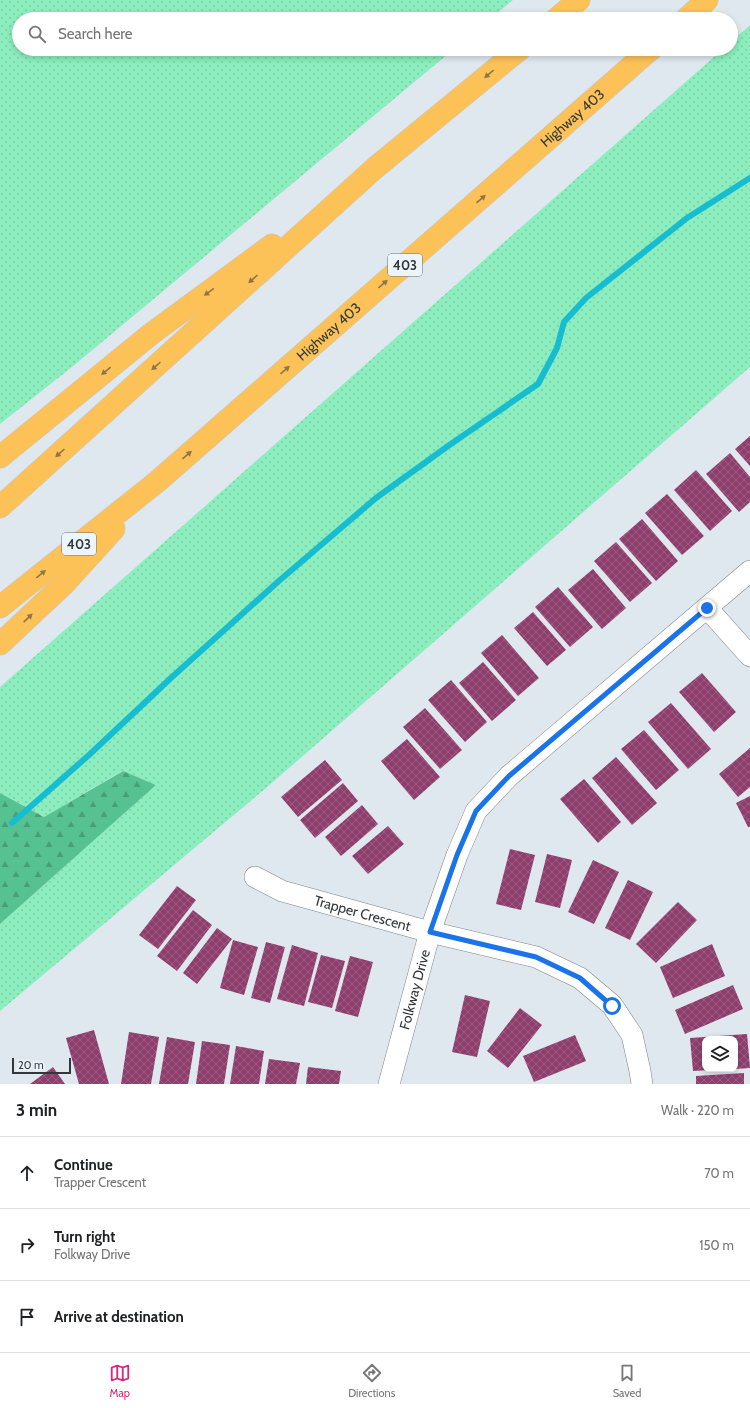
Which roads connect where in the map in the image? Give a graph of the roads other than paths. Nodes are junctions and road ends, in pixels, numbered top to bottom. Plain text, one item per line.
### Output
1 (579, 0) edge
2 (707, 0) edge
3 (564, 12) edge
4 (694, 12) edge
5 (511, 56) edge
6 (643, 56) edge
7 (375, 168) junction
8 (0, 457) edge
9 (158, 481) junction
10 (0, 507) edge
11 (750, 570) edge
12 (0, 607) edge
13 (707, 608) junction
14 (0, 644) edge
15 (750, 656) edge
16 (255, 877) dead end
17 (430, 932) junction
18 (389, 1084) edge
19 (642, 1084) edge

1 - 3 highway
2 - 4 highway
5 -> 7 highway
9 -> 6 highway, Highway 403 / 403
7 -> 8 highway
7 -> 10 highway
12 -> 9 highway, Highway 403 / 403
14 -> 9 highway
11 - 13 street, Folkway Drive
13 - 15 street
13 - 17 street, Folkway Drive
16 - 17 street, Trapper Crescent
17 - 18 street, Folkway Drive
17 - 19 street, Trapper Crescent

